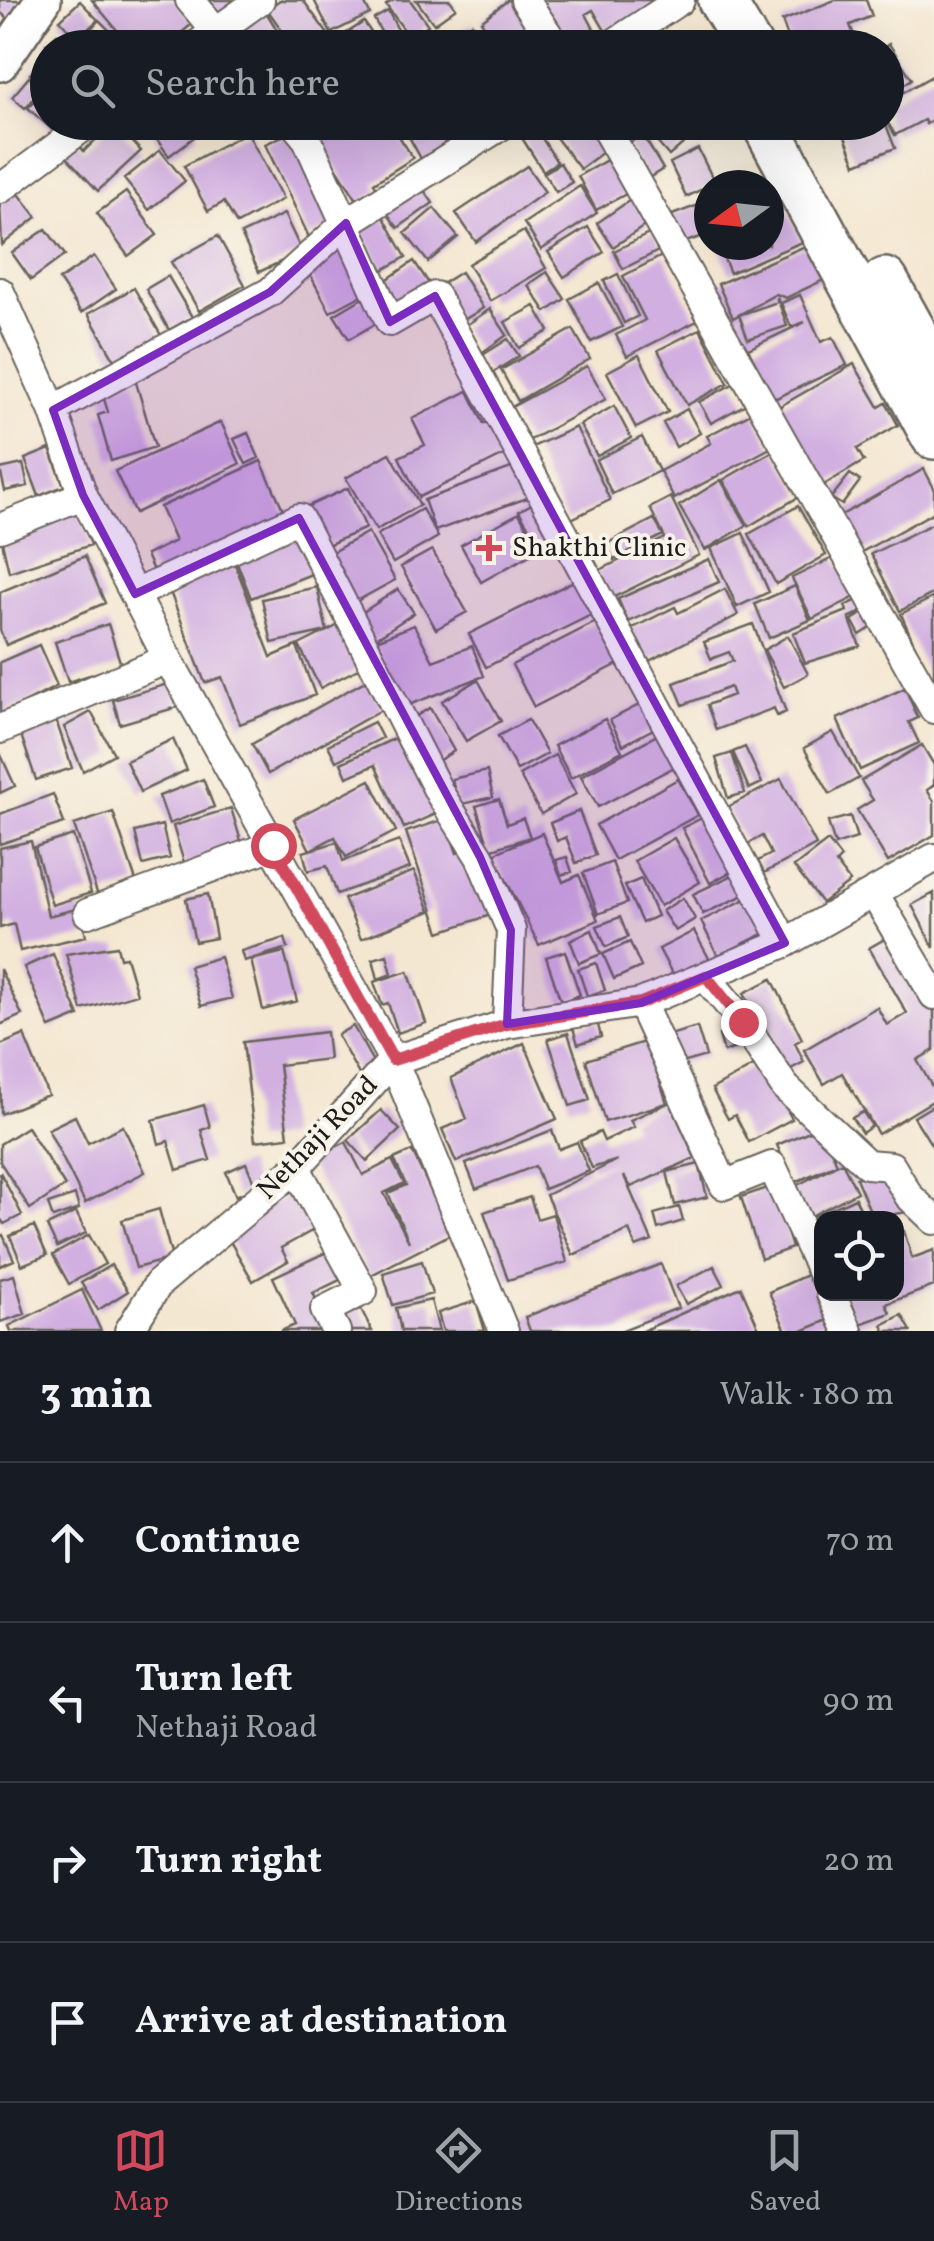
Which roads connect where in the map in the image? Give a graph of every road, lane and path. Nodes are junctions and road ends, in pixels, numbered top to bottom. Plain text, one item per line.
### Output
1 (43, 0) edge
2 (190, 0) edge
3 (260, 0) edge
4 (525, 0) edge
5 (680, 0) edge
6 (694, 0) edge
7 (721, 0) edge
8 (206, 30) edge
9 (226, 30) edge
10 (546, 30) edge
11 (634, 30) edge
12 (711, 30) edge
13 (739, 30) edge
14 (0, 63) edge
15 (66, 140) edge
16 (307, 140) edge
17 (478, 140) edge
18 (612, 140) edge
19 (774, 140) edge
20 (806, 140) edge
21 (0, 189) edge
22 (346, 223) junction
23 (0, 292) edge
24 (934, 369) edge
25 (53, 410) junction
26 (934, 436) edge
27 (83, 495) junction
28 (0, 528) edge
29 (135, 594) junction
30 (168, 659) junction
31 (934, 708) edge
32 (0, 729) edge
33 (273, 845) junction
34 (934, 858) edge
35 (875, 895) junction
36 (88, 913) dead end
37 (785, 944) junction
38 (706, 976) junction
39 (934, 994) edge
40 (641, 1003) junction
41 (507, 1024) junction
42 (393, 1060) junction
43 (296, 1168) junction
44 (934, 1220) edge
45 (814, 1256) edge
46 (834, 1301) edge
47 (132, 1330) edge
48 (336, 1331) edge
49 (504, 1331) edge
50 (848, 1331) edge

1 - 14 street
2 - 8 street
3 - 9 street
4 - 10 street
5 - 11 street
6 - 12 main road
7 - 13 main road
15 - 21 street
16 - 22 street
17 - 22 street
18 - 31 street
19 - 26 main road
20 - 24 main road
22 - 25 street
22 - 37 street
23 - 25 street
25 - 27 street
27 - 28 street
27 - 29 street
29 - 30 street
29 - 41 street
30 - 32 street
30 - 33 street
33 - 36 street
33 - 42 street
34 - 35 street, Nethaji Road
35 - 37 street, Nethaji Road
35 - 39 street
37 - 38 street, Nethaji Road
38 - 40 street, Nethaji Road
38 - 44 street
40 - 41 street, Nethaji Road
40 - 45 street
41 - 42 street, Nethaji Road
42 - 43 street, Nethaji Road
42 - 49 street
43 - 47 street, Nethaji Road
43 - 48 street
46 - 50 street

